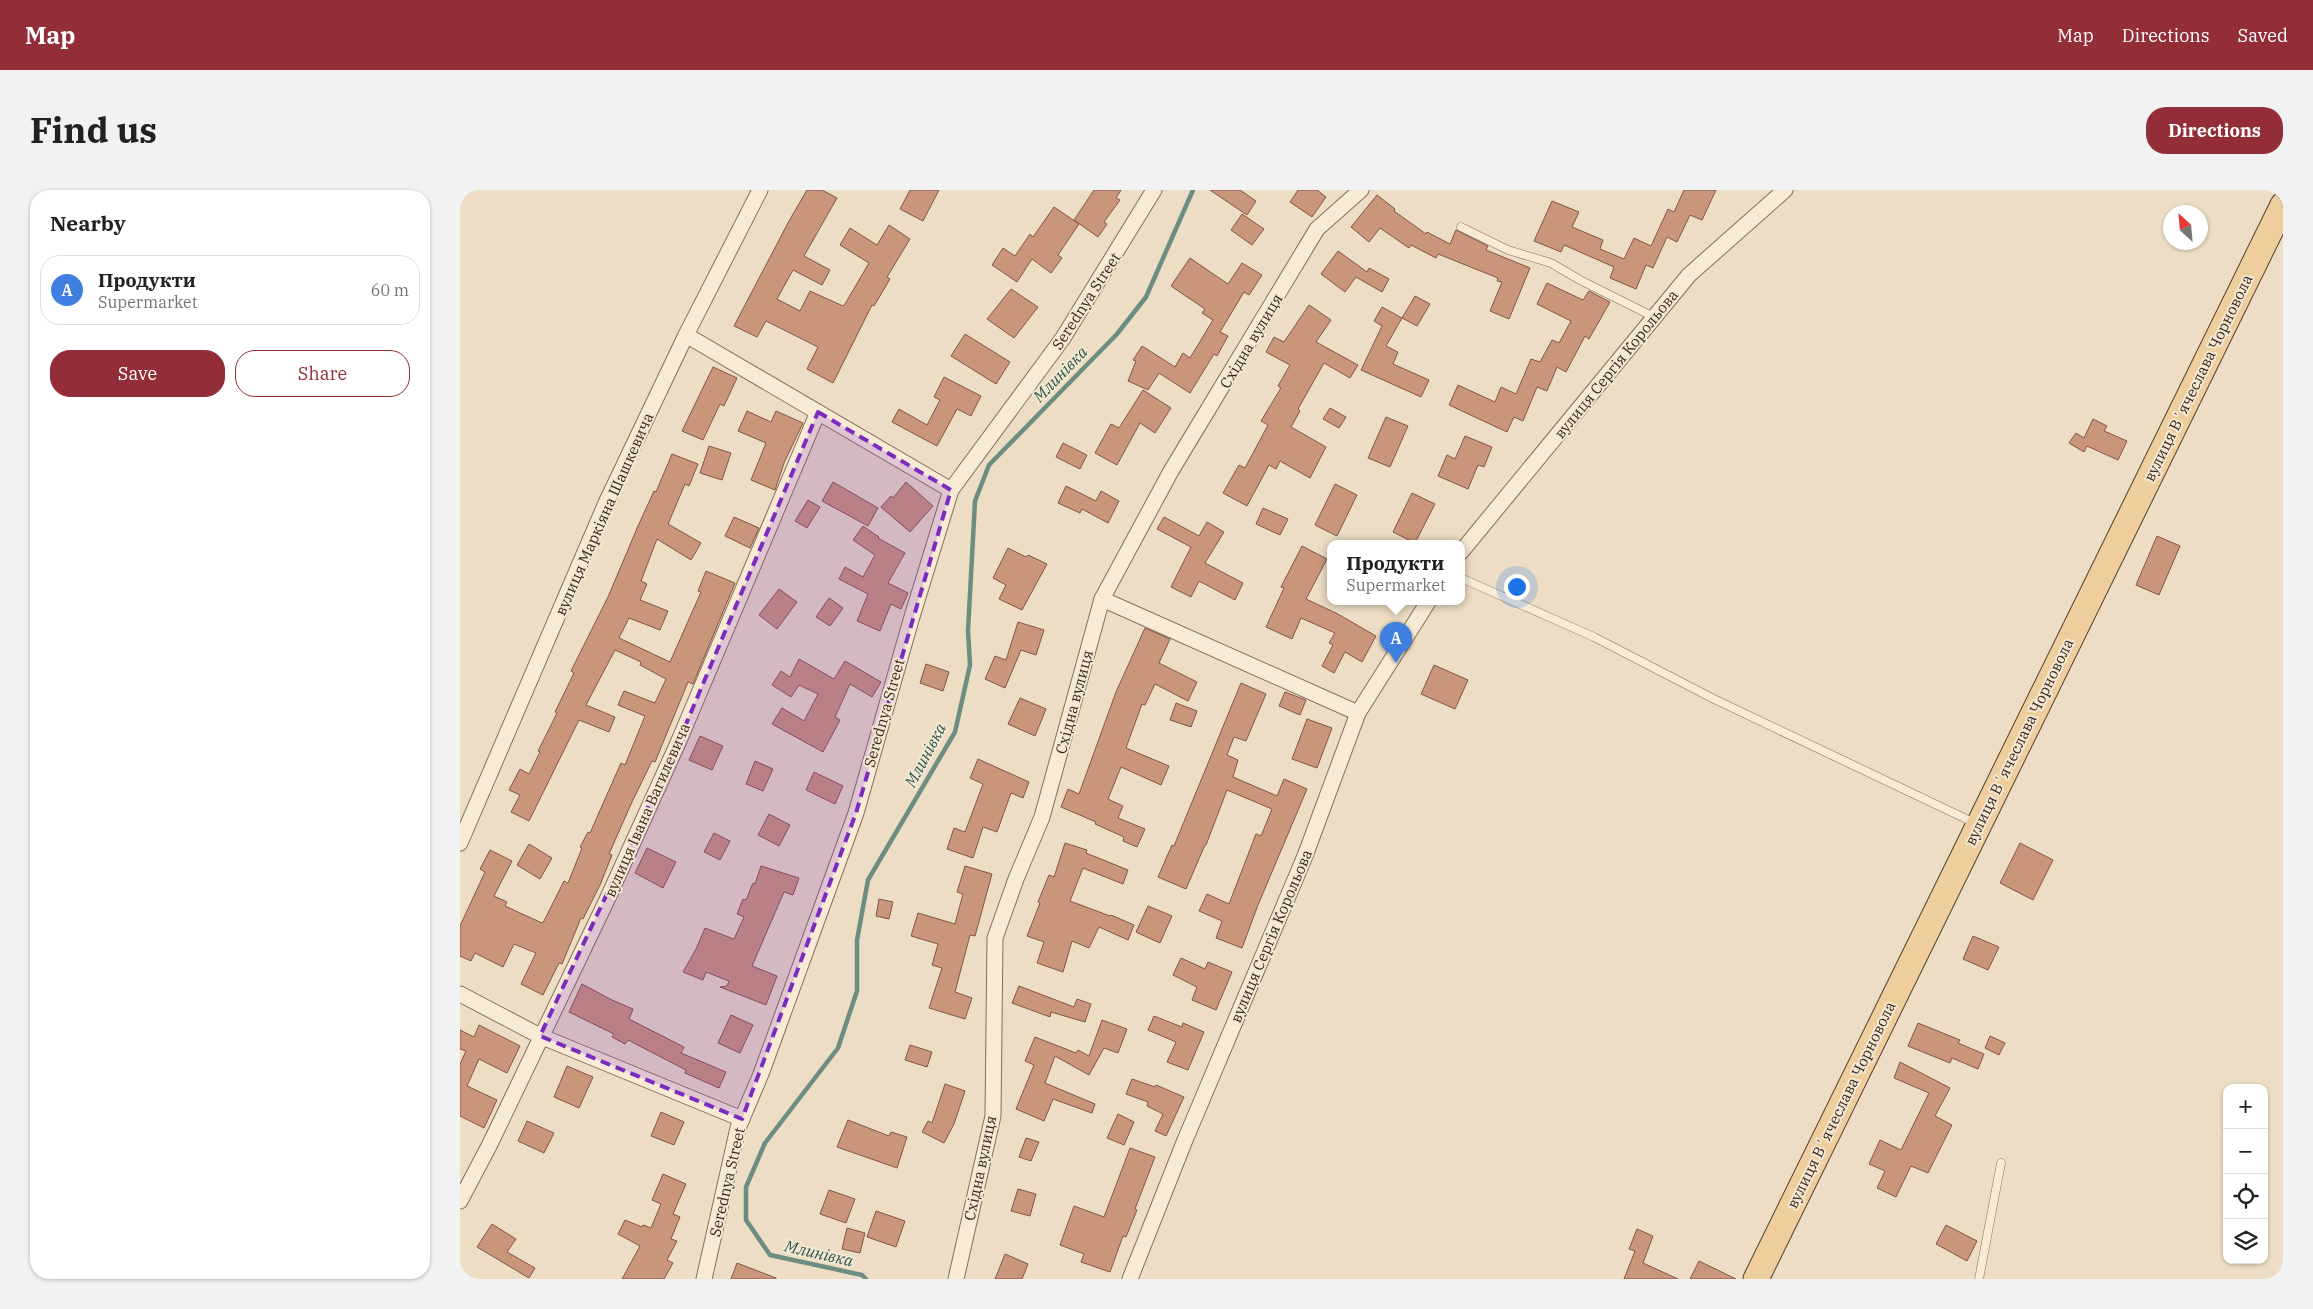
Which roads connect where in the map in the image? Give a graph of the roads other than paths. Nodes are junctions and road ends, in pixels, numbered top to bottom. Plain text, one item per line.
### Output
1 (760, 190) edge
2 (1154, 190) edge
3 (1361, 190) edge
4 (1785, 190) edge
5 (2283, 205) edge
6 (1461, 227) dead end
7 (1654, 317) junction
8 (686, 336) junction
9 (818, 412) junction
10 (951, 490) junction
11 (1465, 547) edge
12 (1465, 580) edge
13 (1102, 599) junction
14 (1426, 605) edge
15 (1358, 713) junction
16 (1979, 825) junction
17 (460, 843) edge
18 (460, 994) edge
19 (540, 1036) junction
20 (742, 1119) junction
21 (2001, 1163) dead end
22 (460, 1201) edge
23 (704, 1279) edge
24 (956, 1279) edge
25 (1130, 1279) edge
26 (1756, 1279) edge
27 (1979, 1279) edge

1 - 8 street, вулиця Маркіяна Шашкевича
2 - 10 street, Serednya Street
3 - 13 street, Східна вулиця
4 - 7 street, вулиця Сергія Корольова
5 - 16 main road, вулиця Вʼячеслава Чорновола
6 - 7 lane
7 - 11 street, вулиця Сергія Корольова
8 - 9 street
8 - 17 street, вулиця Маркіяна Шашкевича
9 - 10 street
9 - 19 street, вулиця Івана Вагилевича
10 - 20 street, Serednya Street
12 - 16 lane
13 - 15 street
13 - 24 street, Східна вулиця
14 - 15 street, вулиця Сергія Корольова
15 - 25 street, вулиця Сергія Корольова
16 - 26 main road, вулиця Вʼячеслава Чорновола
18 - 19 street
19 - 20 street
19 - 22 street, вулиця Івана Вагилевича
20 - 23 street, Serednya Street
21 - 27 lane

